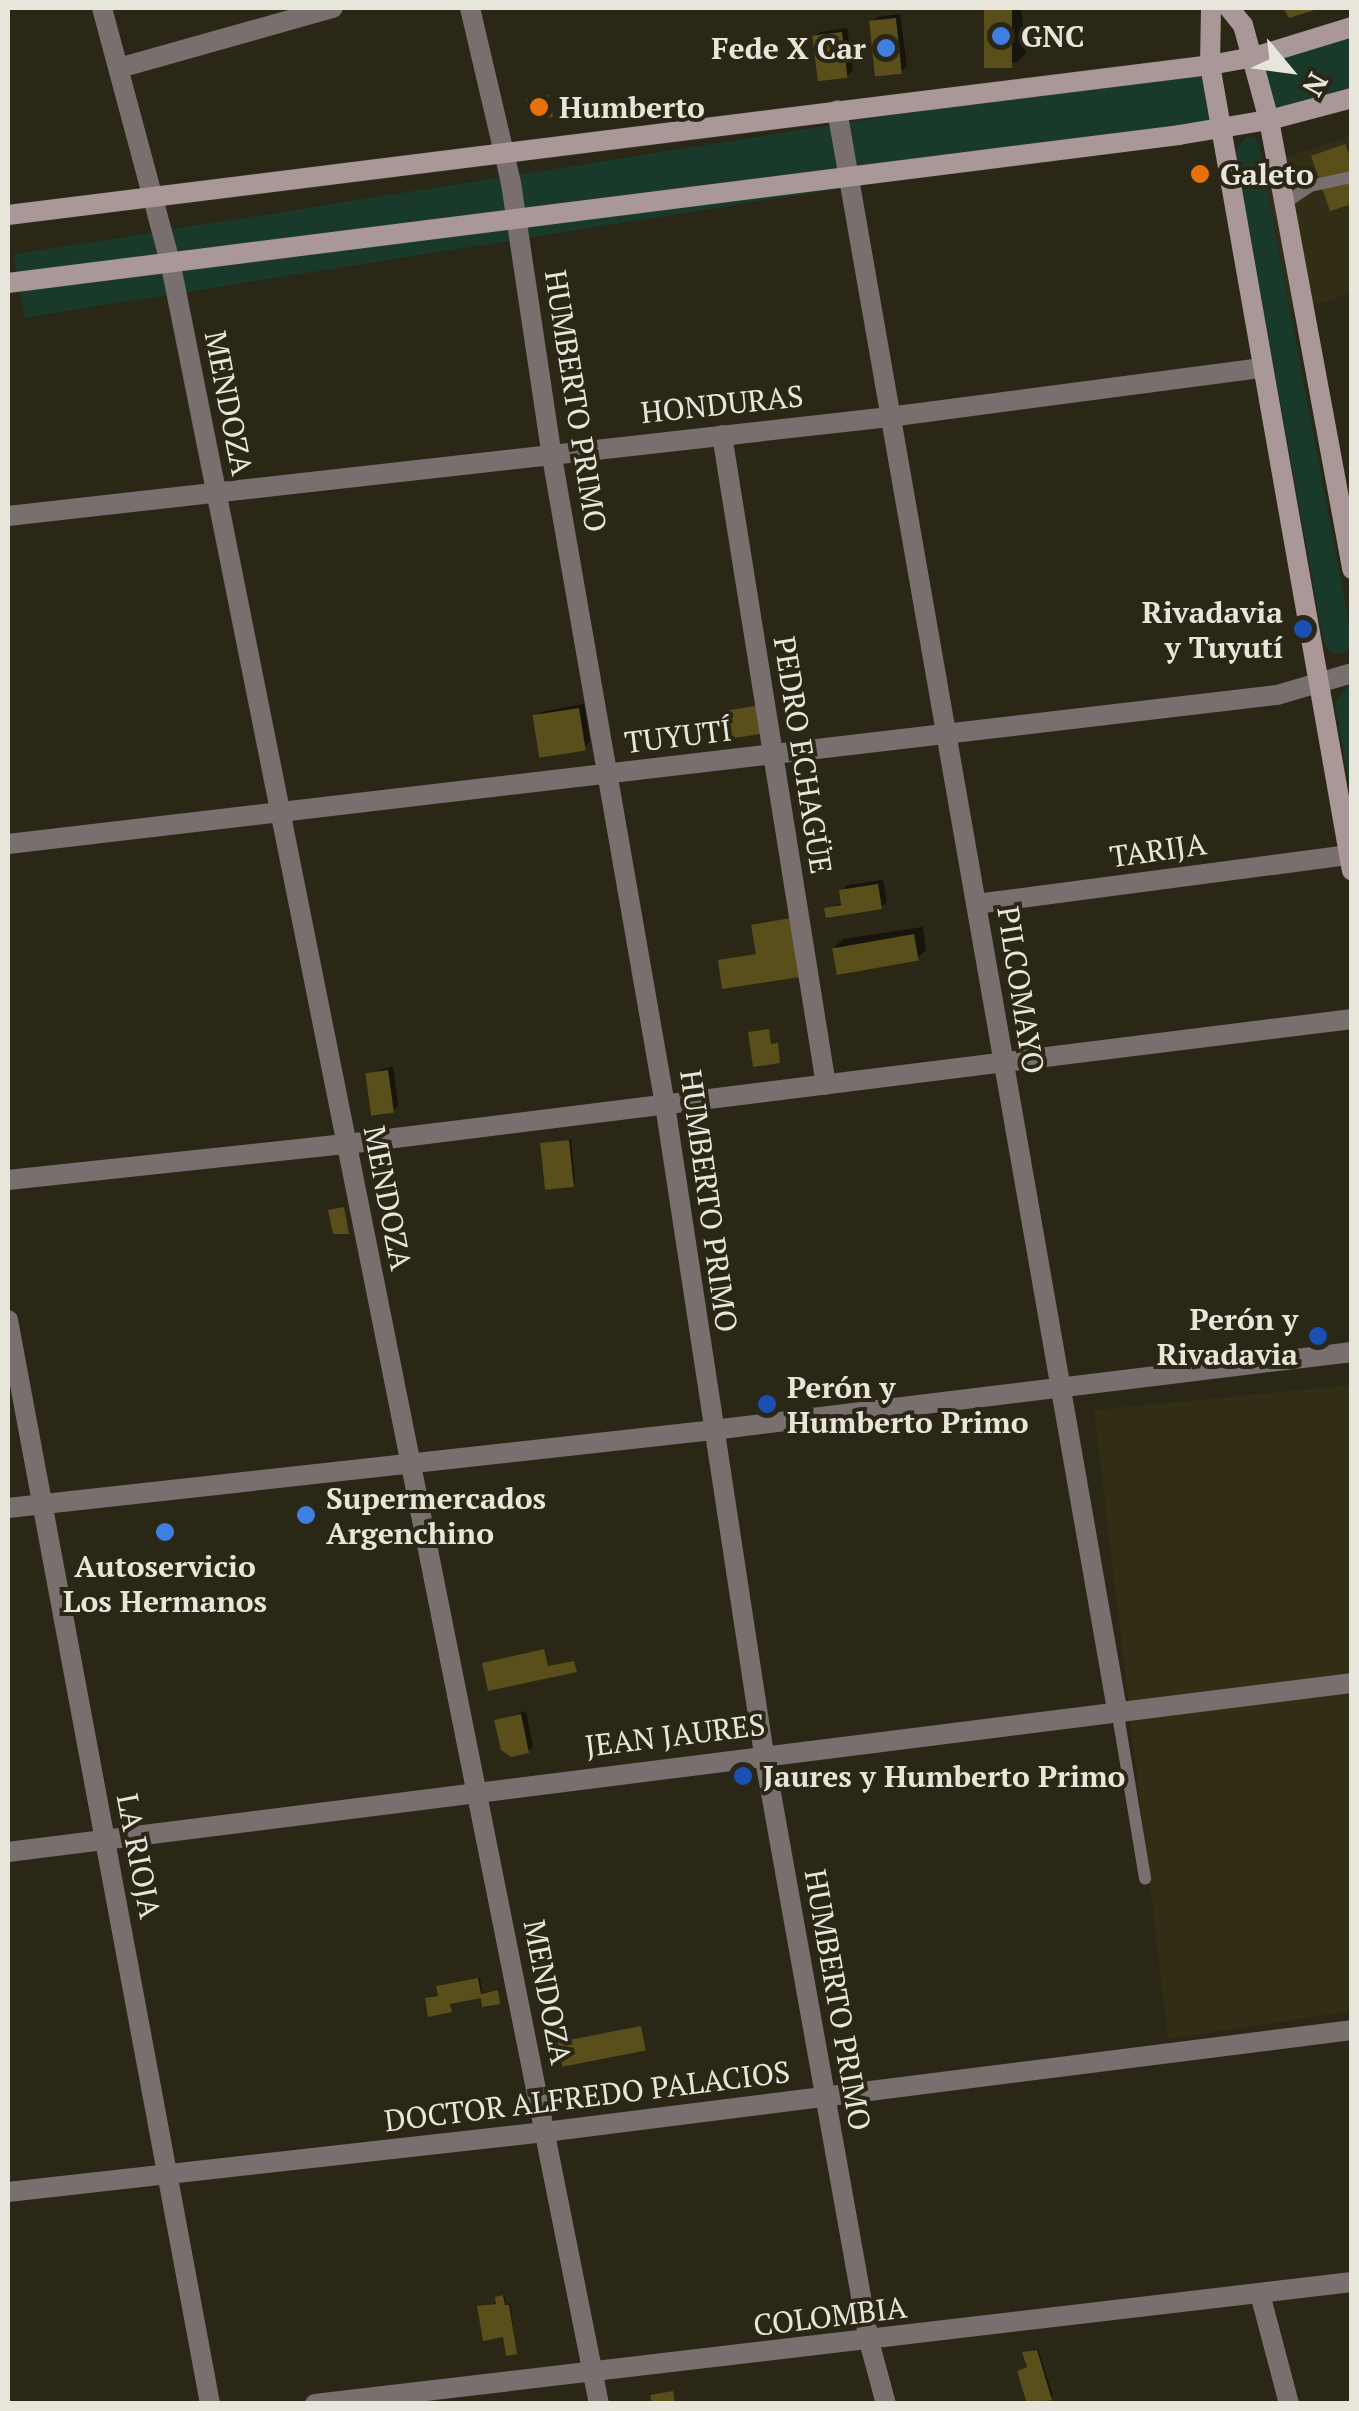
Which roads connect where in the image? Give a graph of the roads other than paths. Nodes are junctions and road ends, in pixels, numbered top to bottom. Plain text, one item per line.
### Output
1 (102, 8) edge
2 (333, 8) edge
3 (470, 8) edge
4 (1211, 8) edge
5 (1229, 8) edge
6 (1352, 27) edge
7 (1254, 57) junction
8 (1210, 65) junction
9 (118, 68) junction
10 (1351, 99) edge
11 (837, 110) junction
12 (1268, 120) junction
13 (1220, 128) junction
14 (504, 150) junction
15 (848, 176) junction
16 (1352, 177) edge
17 (150, 196) junction
18 (1285, 204) junction
19 (8, 215) edge
20 (516, 219) junction
21 (170, 261) junction
22 (8, 283) edge
23 (1262, 368) junction
24 (889, 417) junction
25 (722, 435) junction
26 (551, 452) junction
27 (216, 492) junction
28 (8, 516) edge
29 (1352, 568) edge
30 (1352, 673) edge
31 (1320, 684) junction
32 (948, 736) junction
33 (773, 755) junction
34 (610, 774) junction
35 (281, 813) junction
36 (8, 844) edge
37 (1350, 863) edge
38 (976, 904) junction
39 (1352, 1019) edge
40 (1002, 1061) junction
41 (826, 1085) junction
42 (665, 1105) junction
43 (347, 1144) junction
44 (8, 1180) edge
45 (8, 1320) edge
46 (1352, 1352) edge
47 (1059, 1387) junction
48 (712, 1430) junction
49 (411, 1463) junction
50 (39, 1505) junction
51 (8, 1508) edge
52 (1352, 1683) edge
53 (1117, 1709) junction
54 (764, 1754) junction
55 (477, 1791) junction
56 (106, 1840) junction
57 (8, 1852) edge
58 (1146, 1879) dead end
59 (1352, 2030) edge
60 (824, 2098) junction
61 (545, 2132) junction
62 (167, 2174) junction
63 (8, 2192) edge
64 (1352, 2282) edge
65 (1260, 2294) junction
66 (870, 2341) junction
67 (594, 2374) junction
68 (210, 2404) edge
69 (315, 2404) edge
70 (600, 2404) edge
71 (886, 2404) edge
72 (1289, 2404) edge

1 - 9 street, MENDOZA
2 - 9 street
3 - 14 street, HUMBERTO PRIMO
4 - 8 main road
5 - 7 main road
6 - 7 main road
7 - 8 main road
7 - 12 main road
8 - 11 main road
8 - 13 main road
9 - 17 street, MENDOZA
10 - 12 main road
11 - 14 main road
11 - 15 street, PILCOMAYO
12 - 13 main road
12 - 18 main road
13 - 15 main road
13 - 23 main road
14 - 17 main road
14 - 20 street, HUMBERTO PRIMO
15 - 20 main road
15 - 24 street, PILCOMAYO
16 - 18 lane
17 - 19 main road
17 - 21 street, MENDOZA
18 - 29 main road
20 - 21 main road
20 - 26 street, HUMBERTO PRIMO
21 - 22 main road
21 - 27 street, MENDOZA
23 - 24 street, HONDURAS
23 - 31 main road
24 - 25 street, HONDURAS
24 - 32 street, PILCOMAYO
25 - 26 street, HONDURAS
25 - 33 street, PEDRO ECHAGÜE
26 - 27 street, HONDURAS
26 - 34 street, HUMBERTO PRIMO
27 - 28 street, HONDURAS
27 - 35 street, MENDOZA
30 - 31 street, TUYUTÍ
31 - 32 street, TUYUTÍ
31 - 37 main road
32 - 33 street, TUYUTÍ
32 - 38 street, PILCOMAYO
33 - 34 street, TUYUTÍ
33 - 41 street, PEDRO ECHAGÜE
34 - 35 street, TUYUTÍ
34 - 42 street, HUMBERTO PRIMO
35 - 36 street, TUYUTÍ
35 - 43 street, MENDOZA
37 - 38 street, TARIJA
38 - 40 street, PILCOMAYO
39 - 40 street
40 - 41 street
40 - 47 street, PILCOMAYO
41 - 42 street
42 - 43 street
42 - 48 street, HUMBERTO PRIMO
43 - 44 street
43 - 49 street, MENDOZA
45 - 50 street, LA RIOJA
46 - 47 street
47 - 48 street
47 - 53 street, PILCOMAYO
48 - 49 street
48 - 54 street, HUMBERTO PRIMO
49 - 50 street
49 - 55 street, MENDOZA
50 - 51 street
50 - 56 street, LA RIOJA
52 - 53 street, JEAN JAURES
53 - 54 street, JEAN JAURES
53 - 58 lane, PILCOMAYO
54 - 55 street, JEAN JAURES
54 - 60 street, HUMBERTO PRIMO
55 - 56 street, JEAN JAURES
55 - 61 street, MENDOZA
56 - 57 street, JEAN JAURES
56 - 62 street, LA RIOJA
59 - 60 street, DOCTOR ALFREDO PALACIOS
60 - 61 street, DOCTOR ALFREDO PALACIOS
60 - 66 street, HUMBERTO PRIMO
61 - 62 street, DOCTOR ALFREDO PALACIOS
61 - 67 street, MENDOZA
62 - 63 street, DOCTOR ALFREDO PALACIOS
62 - 68 street, LA RIOJA
64 - 65 street, COLOMBIA
65 - 66 street, COLOMBIA
65 - 72 street
66 - 67 street, COLOMBIA
66 - 71 street, HUMBERTO PRIMO
67 - 69 street, COLOMBIA
67 - 70 street, MENDOZA

